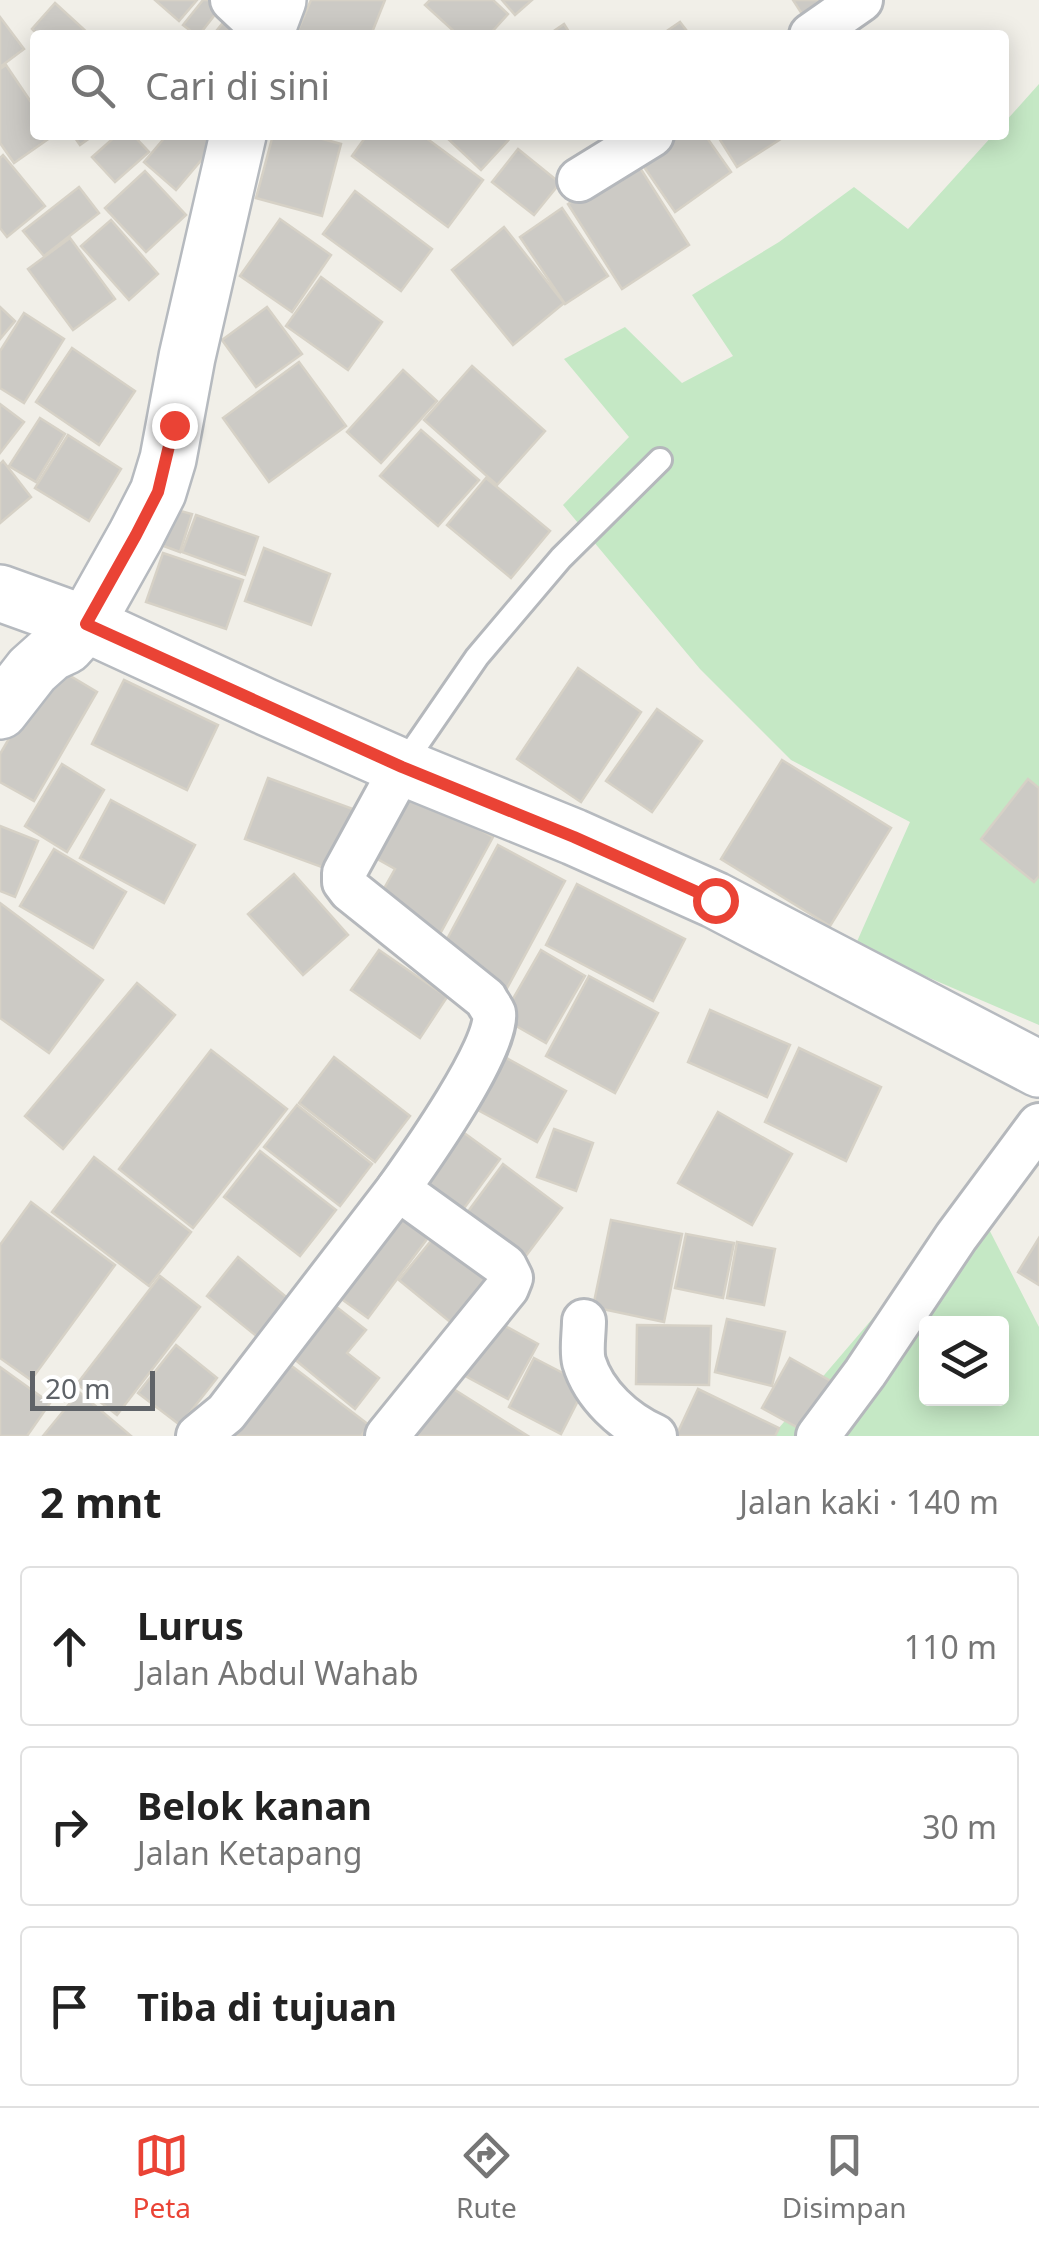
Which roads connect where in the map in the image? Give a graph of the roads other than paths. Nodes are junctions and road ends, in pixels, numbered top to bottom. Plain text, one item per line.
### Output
1 (862, 0) edge
2 (817, 30) edge
3 (237, 140) edge
4 (644, 140) edge
5 (579, 180) dead end
6 (660, 460) dead end
7 (0, 593) edge
8 (86, 624) junction
9 (0, 711) edge
10 (402, 767) junction
11 (1039, 1069) edge
12 (1039, 1124) edge
13 (398, 1189) junction
14 (584, 1321) dead end
15 (198, 1436) edge
16 (387, 1436) edge
17 (655, 1436) edge
18 (818, 1436) edge

1 - 2 street
3 - 8 street
4 - 5 street
6 - 10 lane
7 - 8 street
8 - 9 street
8 - 10 street
10 - 11 street
10 - 13 street
12 - 18 street
13 - 15 street
13 - 16 street
14 - 17 street

